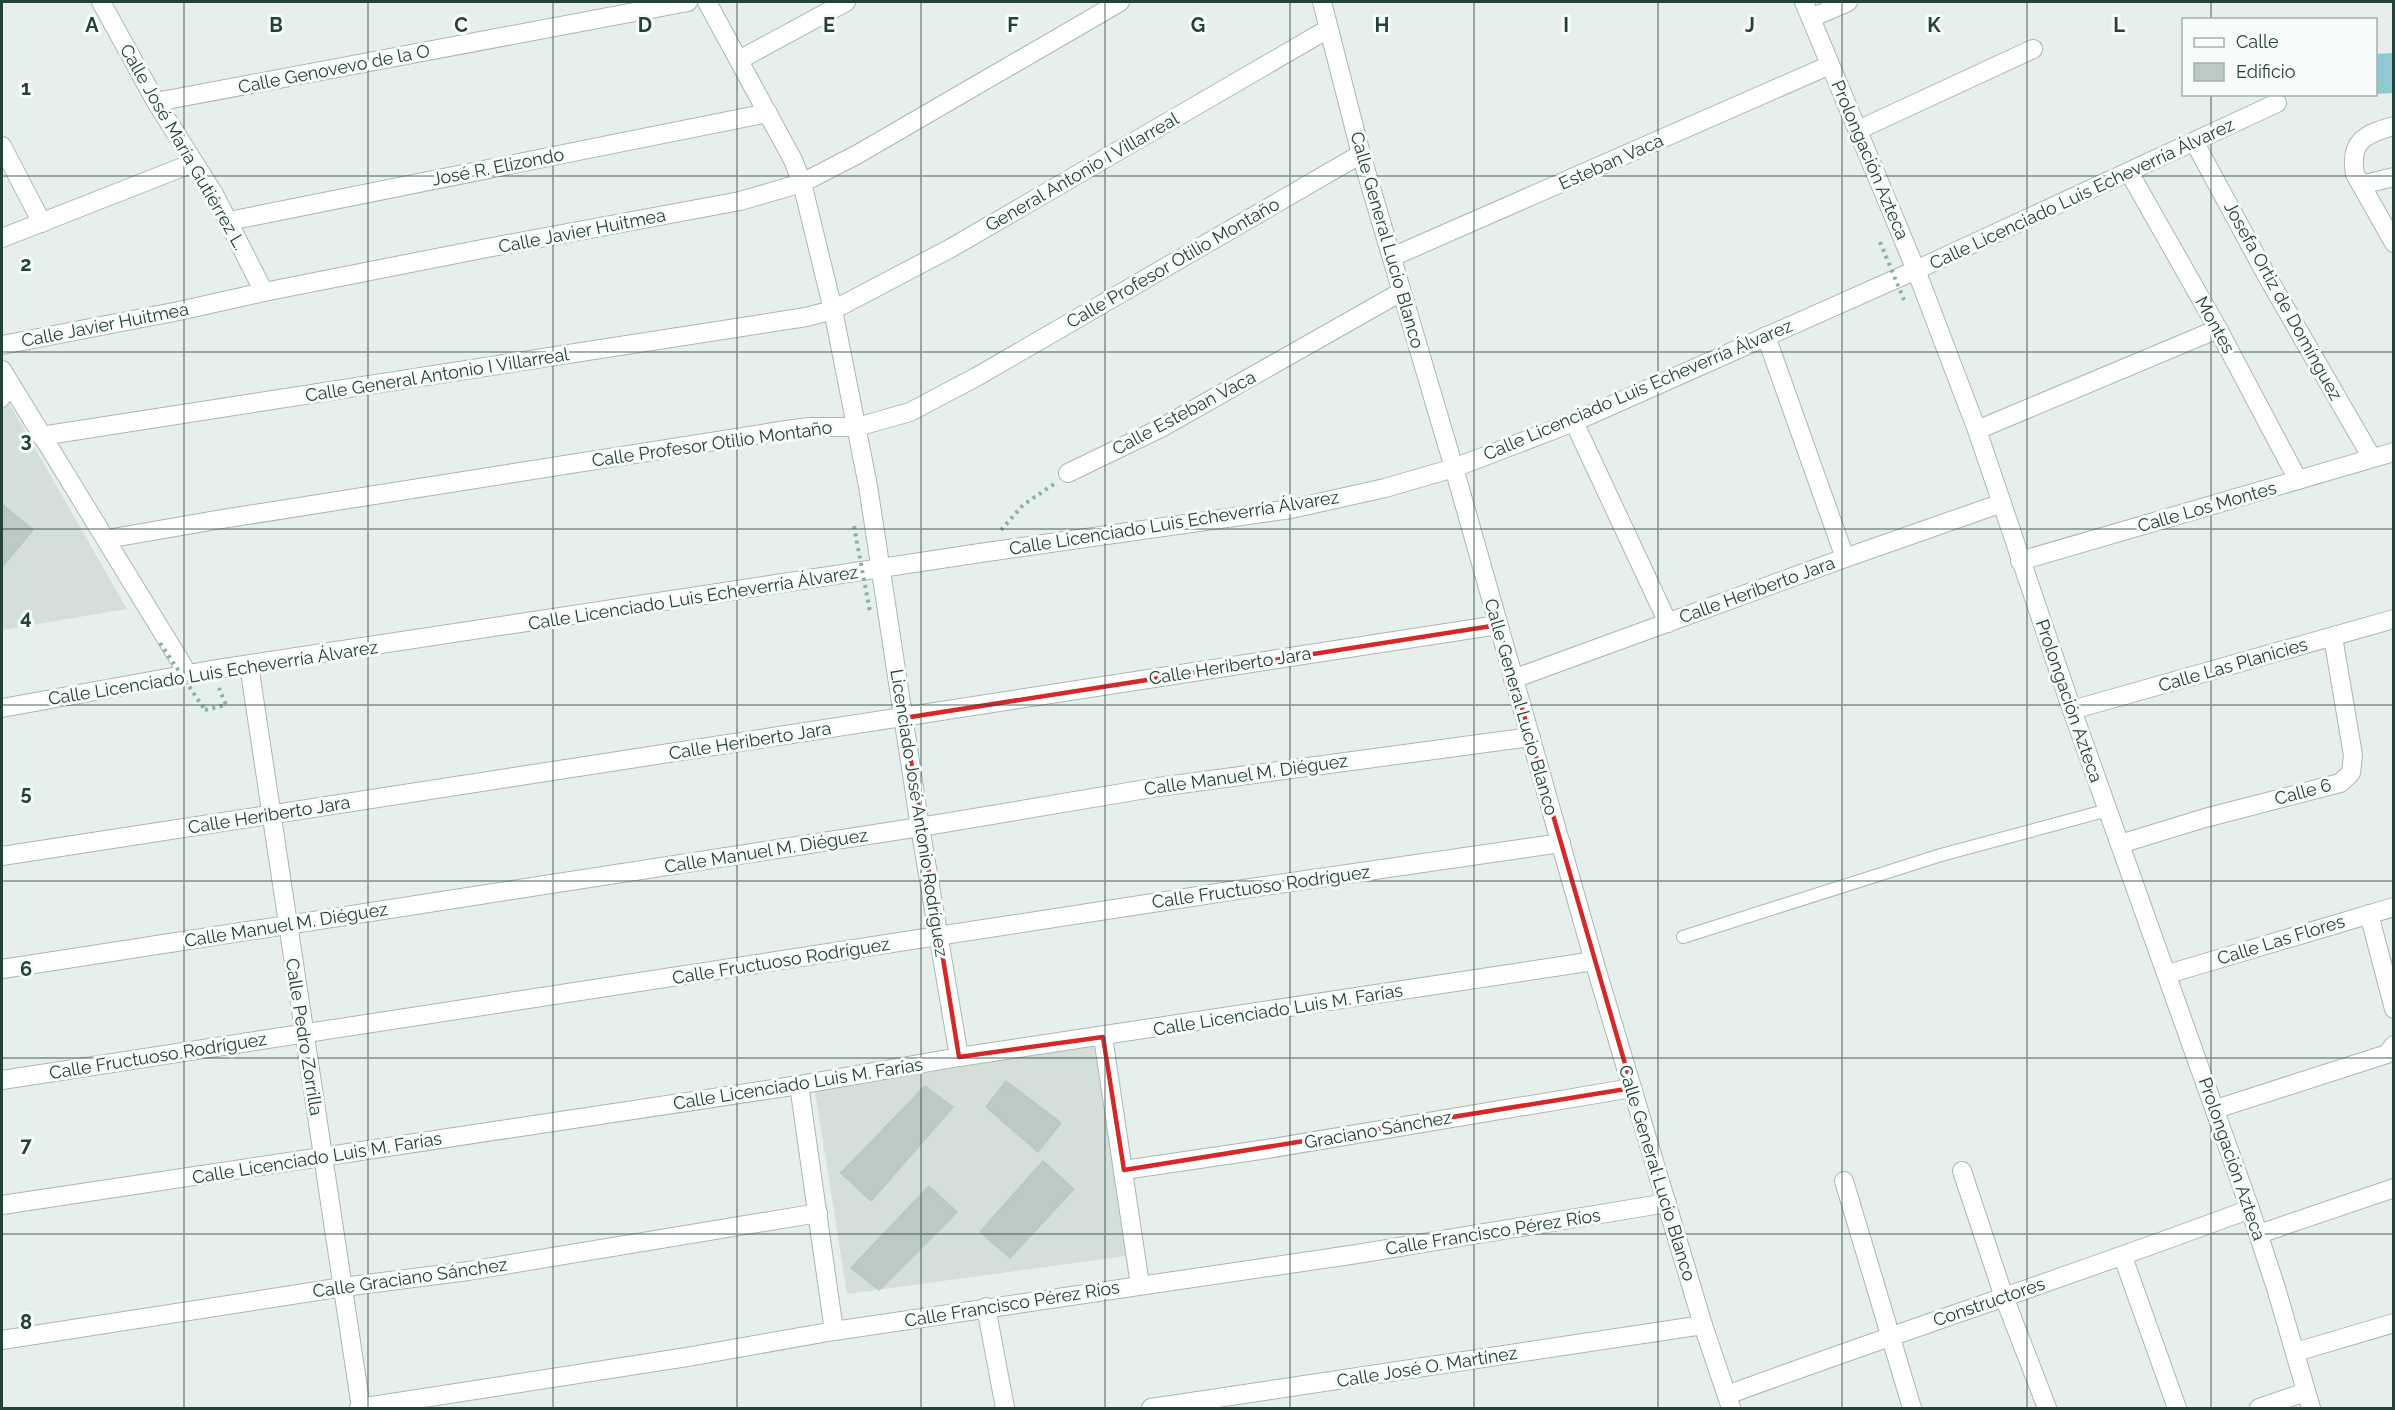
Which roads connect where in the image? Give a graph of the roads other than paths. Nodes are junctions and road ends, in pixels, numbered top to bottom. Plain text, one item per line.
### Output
1 (101, 2) edge
2 (688, 2) edge
3 (707, 2) edge
4 (846, 2) edge
5 (1120, 2) edge
6 (1322, 2) edge
7 (1848, 2) edge
8 (1807, 10) edge
9 (1328, 29) junction
10 (2033, 49) dead end
11 (739, 60) junction
12 (1830, 65) junction
13 (156, 102) junction
14 (2277, 104) dead end
15 (768, 113) junction
16 (2393, 128) edge
17 (1858, 130) junction
18 (2195, 143) junction
19 (2, 146) edge
20 (1361, 154) junction
21 (193, 163) junction
22 (2129, 172) junction
23 (2394, 177) edge
24 (802, 183) junction
25 (2361, 185) junction
26 (229, 221) junction
27 (42, 223) junction
28 (2, 238) edge
29 (2394, 243) edge
30 (1392, 257) junction
31 (1916, 270) junction
32 (264, 292) junction
33 (1401, 292) junction
34 (833, 310) junction
35 (2218, 329) junction
36 (1766, 336) junction
37 (2, 345) edge
38 (2, 370) edge
39 (7, 395) edge
40 (1574, 422) junction
41 (857, 427) junction
42 (1977, 430) junction
43 (41, 436) junction
44 (2394, 452) edge
45 (2372, 458) junction
46 (1454, 468) junction
47 (1068, 473) road end
48 (2298, 480) junction
49 (2002, 503) junction
50 (107, 539) junction
51 (1845, 558) junction
52 (2020, 561) junction
53 (882, 569) junction
54 (2394, 620) edge
55 (1668, 623) junction
56 (1498, 625) junction
57 (2333, 637) junction
58 (249, 665) junction
59 (188, 674) junction
60 (1513, 679) junction
61 (2, 708) edge
62 (2072, 710) junction
63 (904, 718) junction
64 (1531, 737) junction
65 (2108, 810) junction
66 (272, 814) junction
67 (920, 826) junction
68 (1561, 843) junction
69 (2120, 844) junction
70 (2, 856) edge
71 (2394, 907) edge
72 (2369, 914) junction
73 (287, 925) junction
74 (938, 937) junction
75 (1683, 937) dead end
76 (1594, 962) junction
77 (2, 969) edge
78 (2168, 974) junction
79 (2394, 1009) edge
80 (303, 1034) junction
81 (1103, 1037) junction
82 (2394, 1045) edge
83 (959, 1058) junction
84 (2, 1080) edge
85 (799, 1086) junction
86 (1632, 1088) junction
87 (2216, 1109) junction
88 (322, 1158) junction
89 (1124, 1170) junction
90 (1962, 1171) dead end
91 (1844, 1180) dead end
92 (2394, 1188) edge
93 (1667, 1203) junction
94 (2, 1205) edge
95 (2250, 1209) junction
96 (818, 1213) junction
97 (2259, 1234) junction
98 (2123, 1257) junction
99 (1140, 1285) junction
100 (343, 1287) junction
101 (2004, 1297) junction
102 (986, 1308) junction
103 (2394, 1323) edge
104 (1703, 1325) junction
105 (834, 1331) junction
106 (1890, 1335) junction
107 (2, 1340) edge
108 (2296, 1352) junction
109 (2308, 1400) edge
110 (1729, 1402) edge
111 (360, 1408) edge
112 (1005, 1408) edge
113 (1151, 1408) edge
114 (1912, 1408) edge
115 (2047, 1408) edge
116 (2177, 1408) edge
117 (2259, 1408) edge

1 - 13 street, Calle José María Gutiérrez L.
2 - 13 street, Calle Genovevo de la O
3 - 11 street, Licenciado José Antonio Rodríguez
4 - 11 street
5 - 24 street, Calle Javier Huitmea
6 - 9 street, Calle General Lucio Blanco
7 - 8 street
8 - 12 street, Prolongación Azteca
9 - 20 street, Calle General Lucio Blanco
9 - 34 street, General Antonio I Villarreal
10 - 17 street
11 - 15 street, Licenciado José Antonio Rodríguez
12 - 17 street, Prolongación Azteca
12 - 30 street, Esteban Vaca
13 - 21 street, Calle José María Gutiérrez L.
14 - 18 street, Calle Licenciado Luis Echeverría Álvarez
15 - 24 street, Licenciado José Antonio Rodríguez
15 - 26 street, José R. Elizondo
16 - 25 street
17 - 31 street, Prolongación Azteca
18 - 22 street, Calle Licenciado Luis Echeverría Álvarez
18 - 45 street, Josefa Ortiz de Domínguez
19 - 27 street
20 - 30 street, Calle General Lucio Blanco
20 - 41 street, Calle Profesor Otilio Montaño
21 - 26 street, Calle José María Gutiérrez L.
21 - 27 street
22 - 31 street, Calle Licenciado Luis Echeverría Álvarez
22 - 35 street, Montes
23 - 25 street
24 - 32 street, Calle Javier Huitmea
24 - 34 street, Licenciado José Antonio Rodríguez
25 - 29 street
26 - 32 street, Calle José María Gutiérrez L.
27 - 28 street
30 - 33 street, Calle General Lucio Blanco
31 - 36 street, Calle Licenciado Luis Echeverría Álvarez
31 - 42 street, Prolongación Azteca
32 - 37 street, Calle Javier Huitmea
33 - 46 street, Calle General Lucio Blanco
33 - 47 street, Calle Esteban Vaca
34 - 41 street, Licenciado José Antonio Rodríguez
34 - 43 street, Calle General Antonio I Villarreal
35 - 42 street
35 - 48 street, Montes
36 - 40 street, Calle Licenciado Luis Echeverría Álvarez
36 - 51 street
38 - 39 street
39 - 43 street
40 - 46 street, Calle Licenciado Luis Echeverría Álvarez
40 - 55 street
41 - 50 street, Calle Profesor Otilio Montaño
41 - 53 street, Licenciado José Antonio Rodríguez
42 - 49 street, Prolongación Azteca
43 - 50 street
44 - 45 street, Calle Los Montes
45 - 48 street, Calle Los Montes
46 - 53 street, Calle Licenciado Luis Echeverría Álvarez
46 - 56 street, Calle General Lucio Blanco
48 - 52 street, Calle Los Montes
49 - 51 street, Calle Heriberto Jara
49 - 52 street, Prolongación Azteca
50 - 59 street
51 - 55 street, Calle Heriberto Jara
52 - 62 street, Prolongación Azteca
53 - 58 street, Calle Licenciado Luis Echeverría Álvarez
53 - 63 street, Licenciado José Antonio Rodríguez
54 - 57 street, Calle Las Planicies
55 - 60 street, Calle Heriberto Jara
56 - 60 street, Calle General Lucio Blanco
56 - 63 street, Calle Heriberto Jara
57 - 62 street, Calle Las Planicies
57 - 69 street, Calle 6
58 - 59 street, Calle Licenciado Luis Echeverría Álvarez
58 - 66 street, Calle Pedro Zorrilla
59 - 61 street, Calle Licenciado Luis Echeverría Álvarez
60 - 64 street, Calle General Lucio Blanco
62 - 65 street, Prolongación Azteca
63 - 66 street, Calle Heriberto Jara
63 - 67 street, Licenciado José Antonio Rodríguez
64 - 67 street, Calle Manuel M. Diéguez
64 - 68 street, Calle General Lucio Blanco
65 - 69 street, Prolongación Azteca
65 - 75 lane
66 - 70 street, Calle Heriberto Jara
66 - 73 street, Calle Pedro Zorrilla
67 - 73 street, Calle Manuel M. Diéguez
67 - 74 street, Licenciado José Antonio Rodríguez
68 - 74 street, Calle Fructuoso Rodríguez
68 - 76 street, Calle General Lucio Blanco
69 - 78 street, Prolongación Azteca
71 - 72 street, Calle Las Flores
72 - 78 street, Calle Las Flores
72 - 79 street
73 - 77 street, Calle Manuel M. Diéguez
73 - 80 street, Calle Pedro Zorrilla
74 - 80 street, Calle Fructuoso Rodríguez
74 - 83 street, Licenciado José Antonio Rodríguez
76 - 81 street, Calle Licenciado Luis M. Farías
76 - 86 street, Calle General Lucio Blanco
78 - 87 street, Prolongación Azteca
80 - 84 street, Calle Fructuoso Rodríguez
80 - 88 street, Calle Pedro Zorrilla
81 - 83 street, Calle Licenciado Luis M. Farías
81 - 89 street
82 - 87 street
83 - 85 street, Calle Licenciado Luis M. Farías
85 - 88 street, Calle Licenciado Luis M. Farías
85 - 96 street
86 - 89 street, Graciano Sánchez
86 - 93 street, Calle General Lucio Blanco
87 - 95 street, Prolongación Azteca
88 - 94 street, Calle Licenciado Luis M. Farías
88 - 100 street, Calle Pedro Zorrilla
89 - 99 street
90 - 101 street
91 - 106 street
92 - 97 street
93 - 99 street, Calle Francisco Pérez Ríos
93 - 104 street, Calle General Lucio Blanco
95 - 97 street, Prolongación Azteca
95 - 98 street, Constructores
96 - 100 street, Calle Graciano Sánchez
96 - 105 street
97 - 108 street, Prolongación Azteca
98 - 101 street, Constructores
98 - 116 street
99 - 102 street, Calle Francisco Pérez Ríos
100 - 107 street, Calle Graciano Sánchez
100 - 111 street, Calle Pedro Zorrilla
101 - 106 street, Constructores
101 - 115 street
102 - 105 street, Calle Francisco Pérez Ríos
102 - 112 street
103 - 108 street
104 - 110 street, Calle General Lucio Blanco
104 - 113 street, Calle José O. Martínez
105 - 111 street, Calle Francisco Pérez Ríos
106 - 110 street, Constructores
106 - 114 street
108 - 109 street, Prolongación Azteca
109 - 117 street

